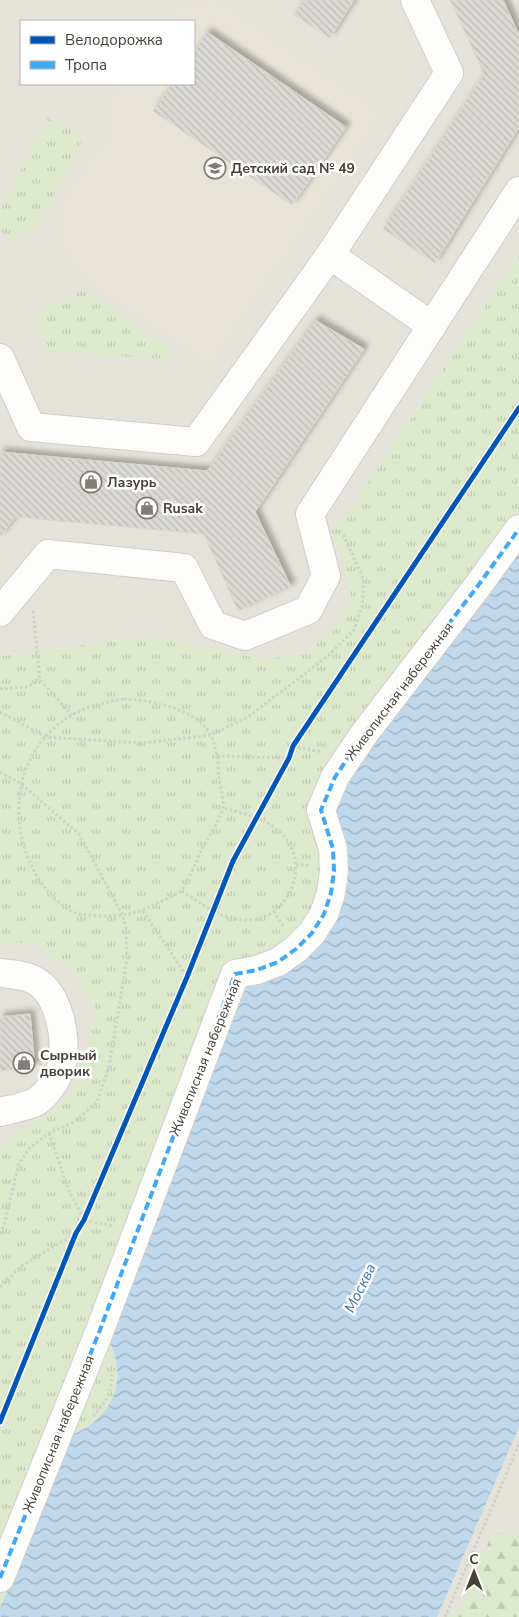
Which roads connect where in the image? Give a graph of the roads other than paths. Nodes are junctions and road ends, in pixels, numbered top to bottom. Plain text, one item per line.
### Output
1 (415, 0) edge
2 (519, 191) edge
3 (330, 256) junction
4 (432, 326) junction
5 (0, 358) edge
6 (519, 529) edge
7 (0, 612) edge
8 (0, 973) edge
9 (0, 1112) edge
10 (0, 1578) edge

1 - 3 street
2 - 4 street
3 - 4 street
3 - 5 street
4 - 7 street
6 - 10 street, Живописная набережная
8 - 9 street

